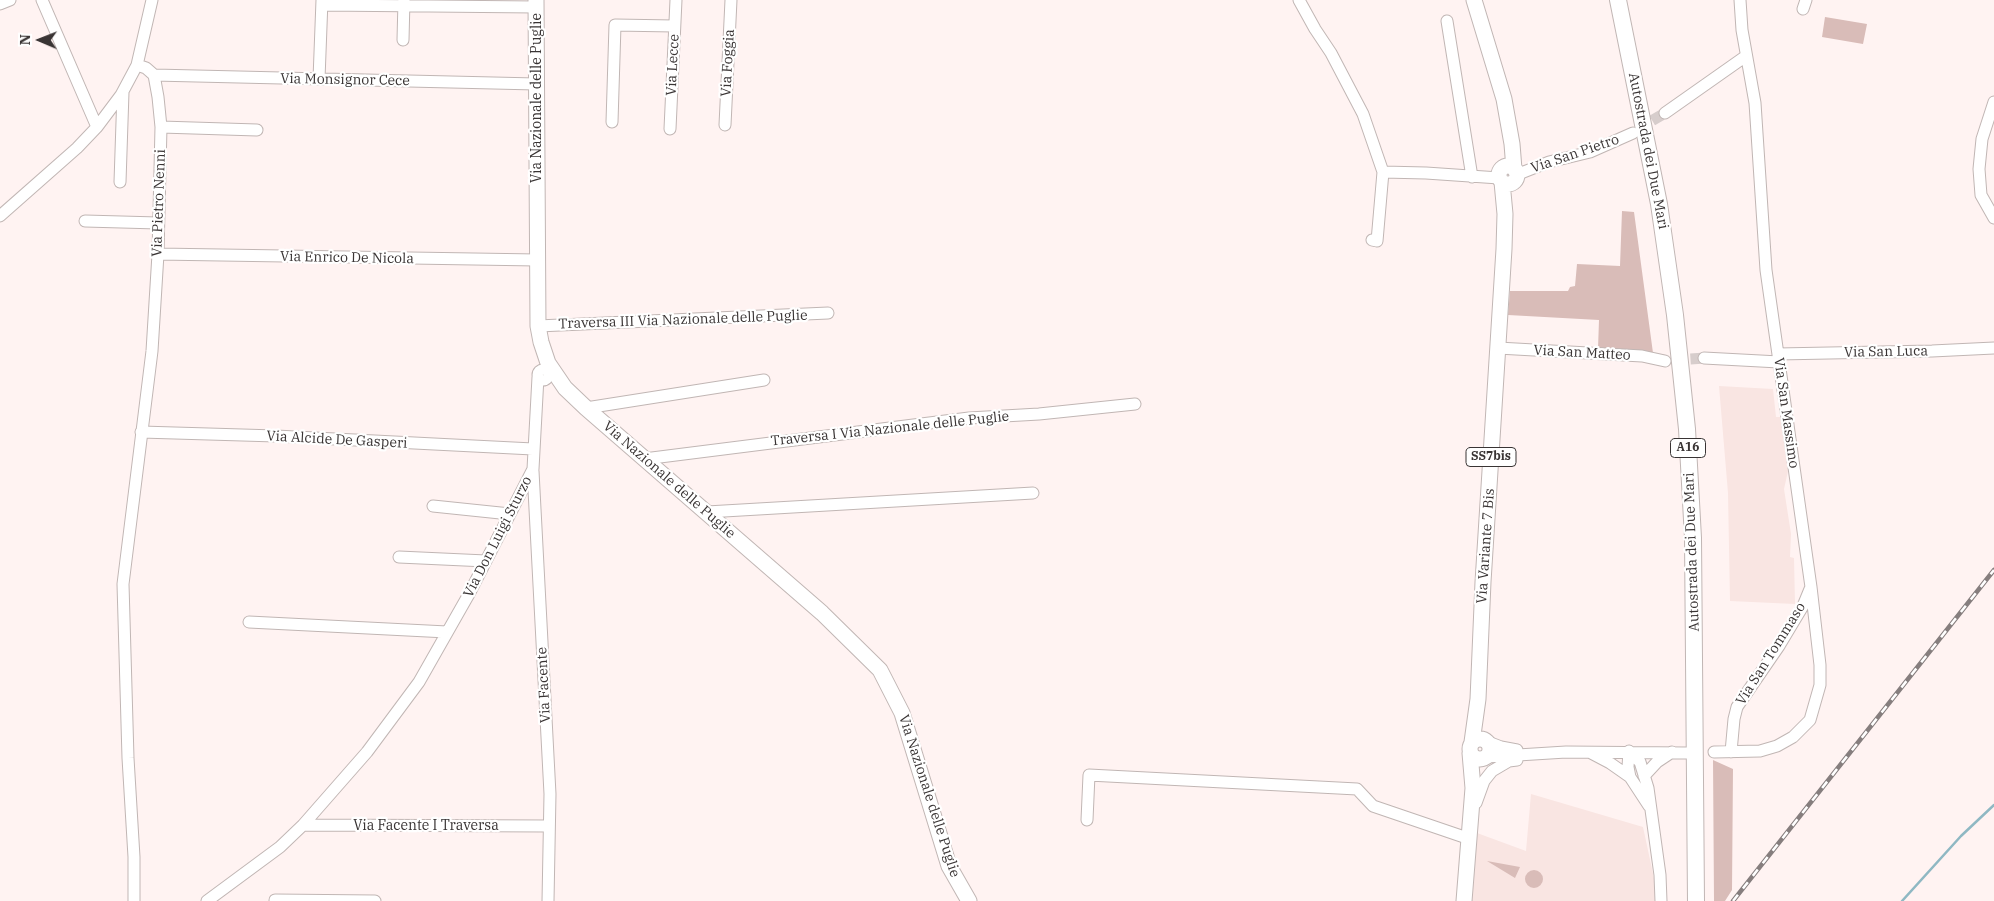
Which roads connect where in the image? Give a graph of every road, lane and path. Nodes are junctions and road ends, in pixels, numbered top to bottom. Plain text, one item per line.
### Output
1 (10, 0) edge
2 (42, 0) edge
3 (152, 0) edge
4 (676, 0) edge
5 (731, 0) edge
6 (1298, 0) edge
7 (1474, 0) edge
8 (1618, 0) edge
9 (1628, 0) edge
10 (1740, 0) edge
11 (322, 3) edge
12 (403, 3) edge
13 (0, 4) edge
14 (536, 4) edge
15 (1447, 21) dead end
16 (674, 26) junction
17 (403, 40) dead end
18 (1746, 56) junction
19 (137, 65) junction
20 (154, 75) junction
21 (319, 79) junction
22 (536, 84) junction
23 (123, 92) junction
24 (1994, 102) edge
25 (1665, 113) tunnel mouth
26 (612, 122) dead end
27 (725, 125) dead end
28 (97, 127) junction
29 (161, 127) junction
30 (670, 129) dead end
31 (257, 130) dead end
32 (1633, 133) tunnel mouth
33 (1384, 172) junction
34 (1472, 176) junction
35 (1508, 176) junction
36 (120, 182) dead end
37 (0, 216) edge
38 (1994, 218) edge
39 (85, 221) dead end
40 (158, 223) junction
41 (1372, 240) dead end
42 (158, 254) junction
43 (537, 260) junction
44 (828, 314) dead end
45 (538, 326) junction
46 (1498, 348) junction
47 (1994, 348) edge
48 (544, 352) junction
49 (1704, 358) tunnel mouth
50 (1779, 358) junction
51 (1665, 361) tunnel mouth
52 (546, 378) junction
53 (764, 380) dead end
54 (1135, 404) dead end
55 (586, 408) junction
56 (141, 432) junction
57 (533, 449) junction
58 (644, 459) junction
59 (533, 469) junction
60 (1033, 493) dead end
61 (433, 506) dead end
62 (707, 512) junction
63 (510, 514) junction
64 (398, 557) dead end
65 (486, 560) junction
66 (1811, 587) junction
67 (249, 622) dead end
68 (448, 632) junction
69 (1481, 749) junction
70 (1589, 752) junction
71 (1630, 752) junction
72 (1672, 752) junction
73 (1714, 752) dead end
74 (1731, 752) junction
75 (1546, 753) junction
76 (1687, 753) dead end
77 (1644, 776) junction
78 (1630, 777) junction
79 (1651, 810) junction
80 (1087, 820) dead end
81 (303, 825) junction
82 (549, 826) junction
83 (1470, 831) junction
84 (275, 900) dead end
85 (134, 901) edge
86 (207, 901) edge
87 (375, 901) edge
88 (548, 901) edge
89 (969, 901) edge
90 (1464, 901) edge
91 (1660, 901) edge
92 (1696, 901) edge
93 (1706, 901) edge

1 - 13 street
2 - 28 street
3 - 19 street
4 - 16 street, Via Lecce
5 - 27 street, Via Foggia
6 - 33 street
7 - 35 main road, Via Variante 7 Bis / SS7bis
8 - 92 highway, Autostrada dei Due Mari / A16
9 - 93 highway, Autostrada dei Due Mari / A16
10 - 18 street, Via San Massimo
11 - 12 street
11 - 21 street
12 - 14 street
12 - 17 street
14 - 22 main road, Via Nazionale delle Puglie
15 - 34 street
16 - 26 street
16 - 30 street, Via Lecce
18 - 25 street
18 - 50 street, Via San Massimo
19 - 20 street
19 - 23 street
20 - 21 street, Via Monsignor Cece
20 - 29 street, Via Pietro Nenni
21 - 22 street, Via Monsignor Cece
22 - 43 main road, Via Nazionale delle Puglie
23 - 28 street
23 - 36 street
24 - 38 street
28 - 37 street
29 - 31 street
29 - 40 street, Via Pietro Nenni
32 - 35 street, Via San Pietro
33 - 34 street
33 - 41 street
34 - 35 street
35 - 46 main road, Via Variante 7 Bis / SS7bis
39 - 40 street
40 - 42 street, Via Pietro Nenni
42 - 43 street, Via Enrico De Nicola
42 - 56 street, Via Pietro Nenni
43 - 45 main road, Via Nazionale delle Puglie
44 - 45 street, Traversa III Via Nazionale delle Puglie
45 - 48 main road, Via Nazionale delle Puglie
46 - 51 street, Via San Matteo
46 - 69 main road, Via Variante 7 Bis / SS7bis
47 - 50 street, Via San Luca
48 - 52 main road, Via Nazionale delle Puglie
48 - 52 street, Via Don Luigi Sturzo
49 - 50 street
50 - 66 street, Via San Massimo
52 - 55 main road, Via Nazionale delle Puglie
52 - 57 street, Via Don Luigi Sturzo
53 - 55 street
54 - 58 street, Traversa I Via Nazionale delle Puglie
55 - 58 main road, Via Nazionale delle Puglie
56 - 57 street, Via Alcide De Gasperi
56 - 85 street, Via Pietro Nenni
57 - 59 street, Via Don Luigi Sturzo
58 - 62 main road, Via Nazionale delle Puglie
59 - 63 street, Via Don Luigi Sturzo
59 - 82 street, Via Facente
60 - 62 street
61 - 63 street
62 - 89 main road, Via Nazionale delle Puglie
63 - 65 street, Via Don Luigi Sturzo
64 - 65 street
65 - 68 street, Via Don Luigi Sturzo
66 - 74 street, Via San Tommaso
66 - 74 street, Via San Massimo
67 - 68 street
68 - 81 street, Via Don Luigi Sturzo
69 - 75 street
69 - 83 main road, Via Variante 7 Bis / SS7bis
70 - 71 street
70 - 75 street
70 - 78 street
71 - 72 street
71 - 77 street
71 - 78 street
72 - 76 street
72 - 77 street
73 - 74 street, Via San Massimo
75 - 83 street
77 - 79 street
78 - 79 street
79 - 91 street
80 - 83 street
81 - 82 street, Via Facente I Traversa
81 - 86 street, Via Don Luigi Sturzo
82 - 88 street, Via Facente
83 - 90 main road, Via Variante 7 Bis / SS7bis
84 - 87 street

